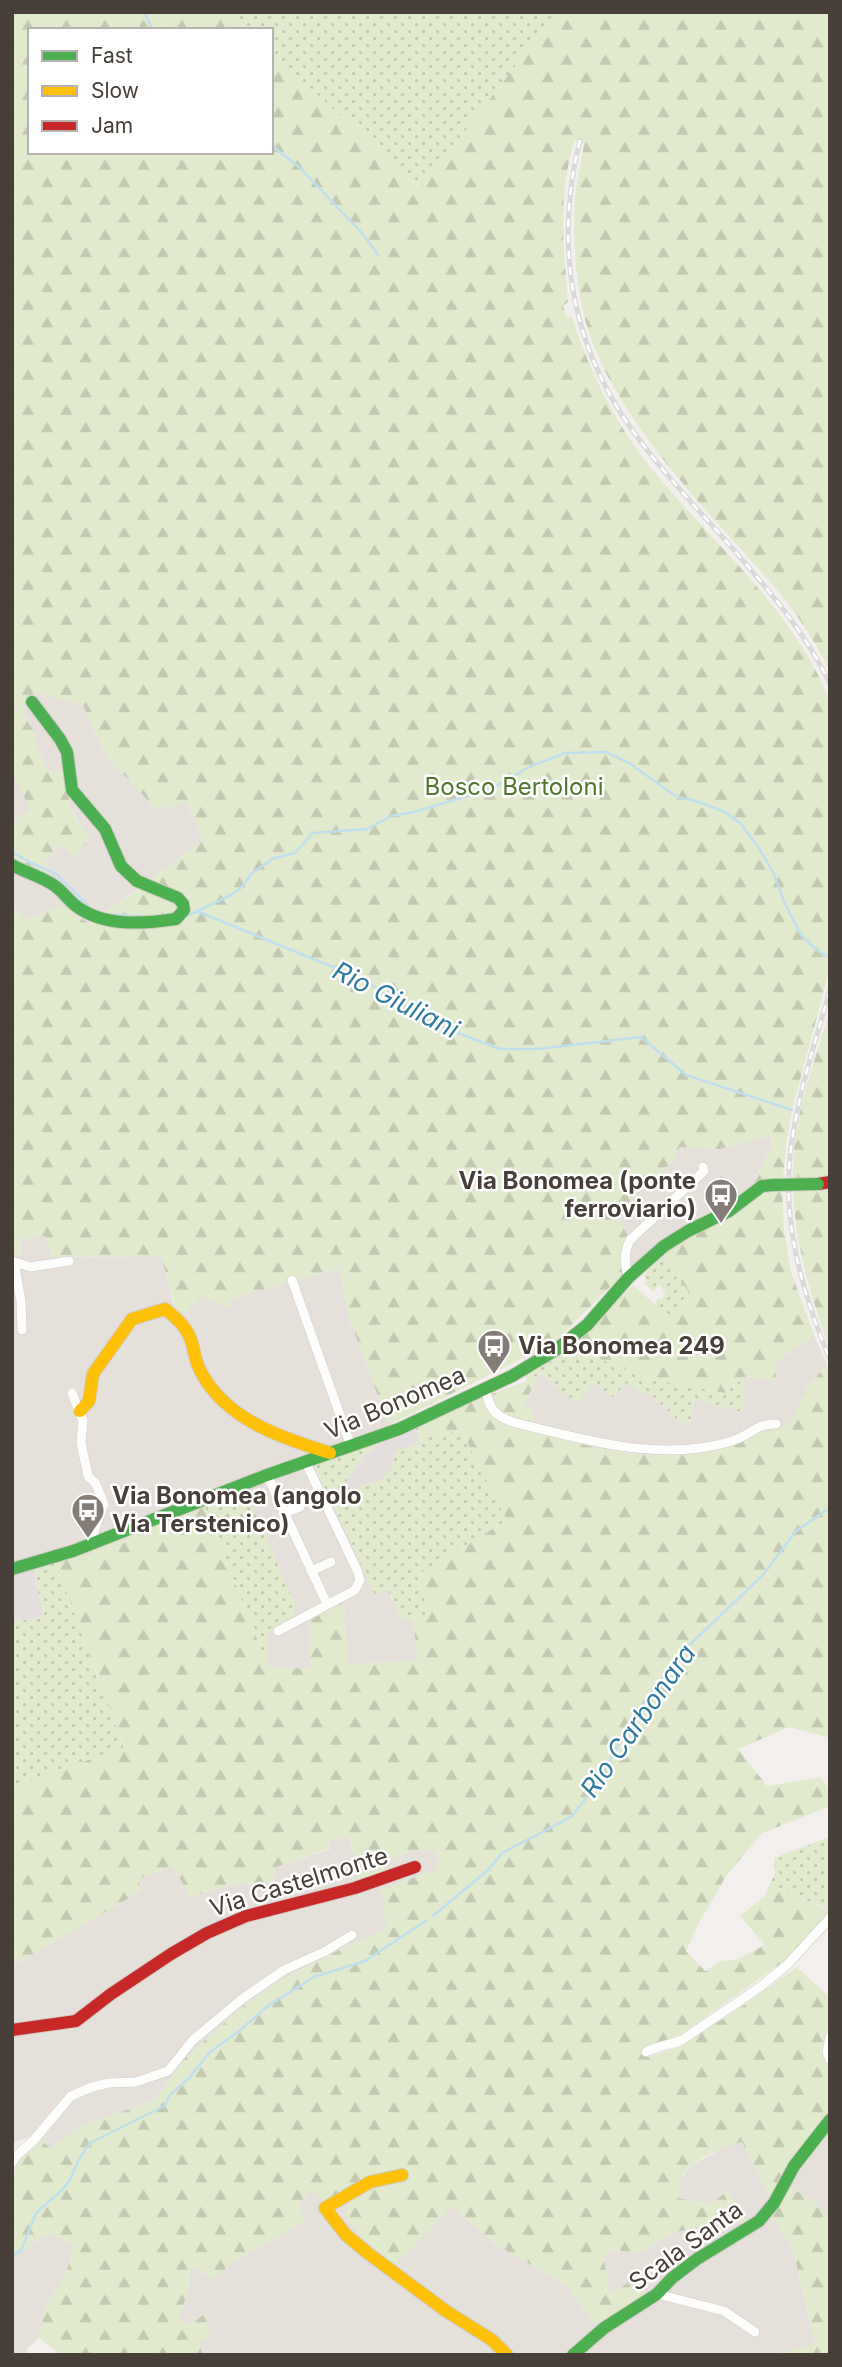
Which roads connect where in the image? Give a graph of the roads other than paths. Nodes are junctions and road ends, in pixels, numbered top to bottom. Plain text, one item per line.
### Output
1 (32, 702) dead end
2 (12, 865) edge
3 (703, 1167) dead end
4 (824, 1183) edge
5 (69, 1261) dead end
6 (13, 1262) edge
7 (629, 1277) junction
8 (292, 1280) dead end
9 (22, 1330) dead end
10 (485, 1387) junction
11 (72, 1393) dead end
12 (80, 1410) junction
13 (776, 1424) dead end
14 (351, 1446) junction
15 (330, 1453) junction
16 (306, 1462) junction
17 (267, 1475) junction
18 (300, 1507) dead end
19 (284, 1513) junction
20 (94, 1542) junction
21 (331, 1562) dead end
22 (12, 1569) edge
23 (311, 1572) junction
24 (327, 1604) junction
25 (278, 1631) dead end
26 (415, 1867) dead end
27 (830, 1918) edge
28 (352, 1935) dead end
29 (12, 2030) edge
30 (830, 2037) edge
31 (646, 2052) dead end
32 (830, 2060) edge
33 (830, 2120) edge
34 (12, 2163) edge
35 (402, 2175) dead end
36 (657, 2294) junction
37 (755, 2332) dead end
38 (507, 2355) edge
39 (573, 2355) edge

1 - 2 street
3 - 7 street
4 - 7 street, Via Bonomea, bridge
5 - 6 street
6 - 9 street
7 - 10 street, Via Bonomea
8 - 14 street
10 - 13 street
10 - 14 street, Via Bonomea
11 - 12 street
12 - 15 street
12 - 20 street
14 - 15 street, Via Bonomea
15 - 16 street, Via Bonomea
16 - 17 street, Via Bonomea
16 - 24 street
17 - 19 street
17 - 20 street, Via Bonomea
18 - 19 street
19 - 23 street
20 - 22 street, Via Bonomea
21 - 23 street
23 - 24 street
24 - 25 street
26 - 29 street, Via Castelmonte
27 - 31 street
28 - 34 street
30 - 32 street
33 - 36 street, Scala Santa
35 - 38 street
36 - 37 street
36 - 39 street, Scala Santa

